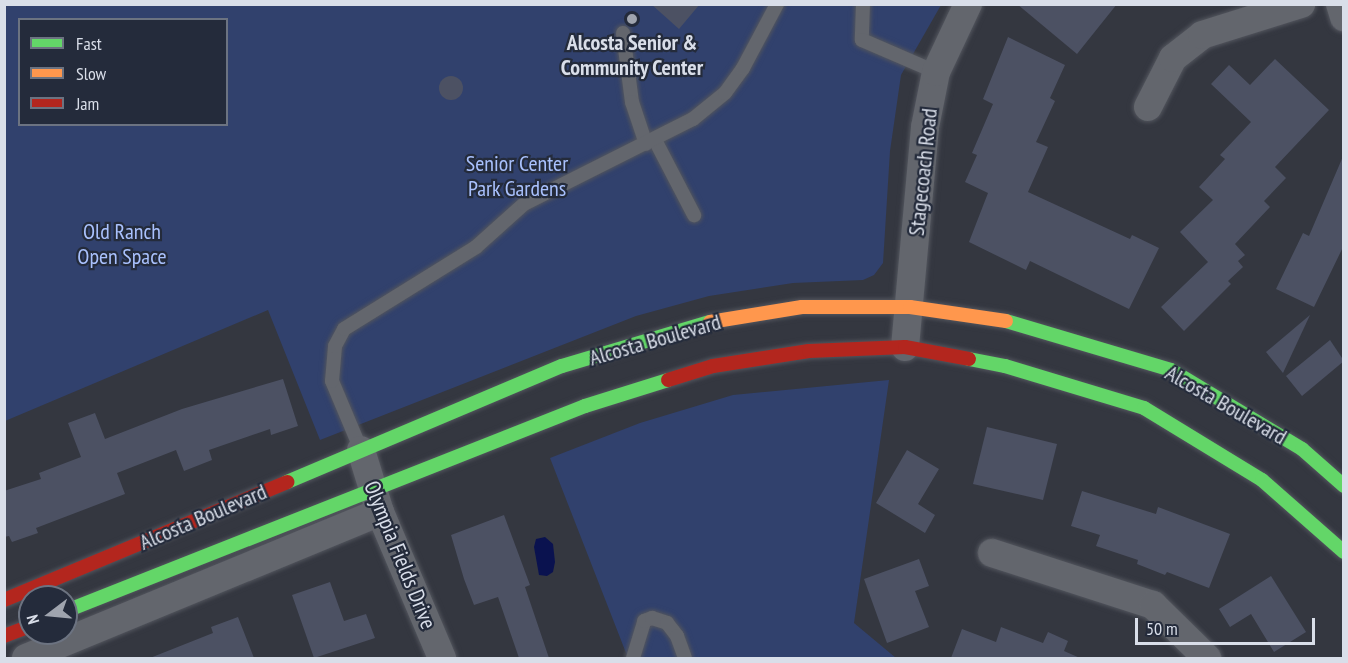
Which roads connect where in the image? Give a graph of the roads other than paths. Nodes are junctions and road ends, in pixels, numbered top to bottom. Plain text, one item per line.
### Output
1 (777, 4) edge
2 (862, 4) edge
3 (968, 4) edge
4 (1301, 4) edge
5 (1340, 4) edge
6 (1344, 17) edge
7 (623, 33) dead end
8 (936, 72) junction
9 (1148, 107) dead end
10 (651, 142) junction
11 (694, 215) dead end
12 (910, 307) junction
13 (905, 347) junction
14 (361, 450) junction
15 (1344, 486) edge
16 (376, 500) junction
17 (1344, 552) edge
18 (992, 553) dead end
19 (4, 600) edge
20 (78, 607) edge
21 (26, 658) edge
22 (442, 658) edge
23 (633, 658) edge
24 (685, 658) edge
25 (1207, 658) edge

1 - 10 lane
2 - 8 lane
3 - 8 street, Stagecoach Road
4 - 9 street
5 - 6 street
7 - 10 lane
8 - 12 street, Stagecoach Road
10 - 11 lane
10 - 14 lane
12 - 13 street, Stagecoach Road
12 - 14 main road, Alcosta Boulevard
12 - 15 main road, Alcosta Boulevard
13 - 16 main road, Alcosta Boulevard
13 - 17 main road, Alcosta Boulevard
14 - 16 street, Olympia Fields Drive
14 - 19 main road, Alcosta Boulevard
16 - 20 main road, Alcosta Boulevard
16 - 21 street, Alcosta Boulevard
16 - 22 street, Olympia Fields Drive
18 - 25 street
23 - 24 lane

